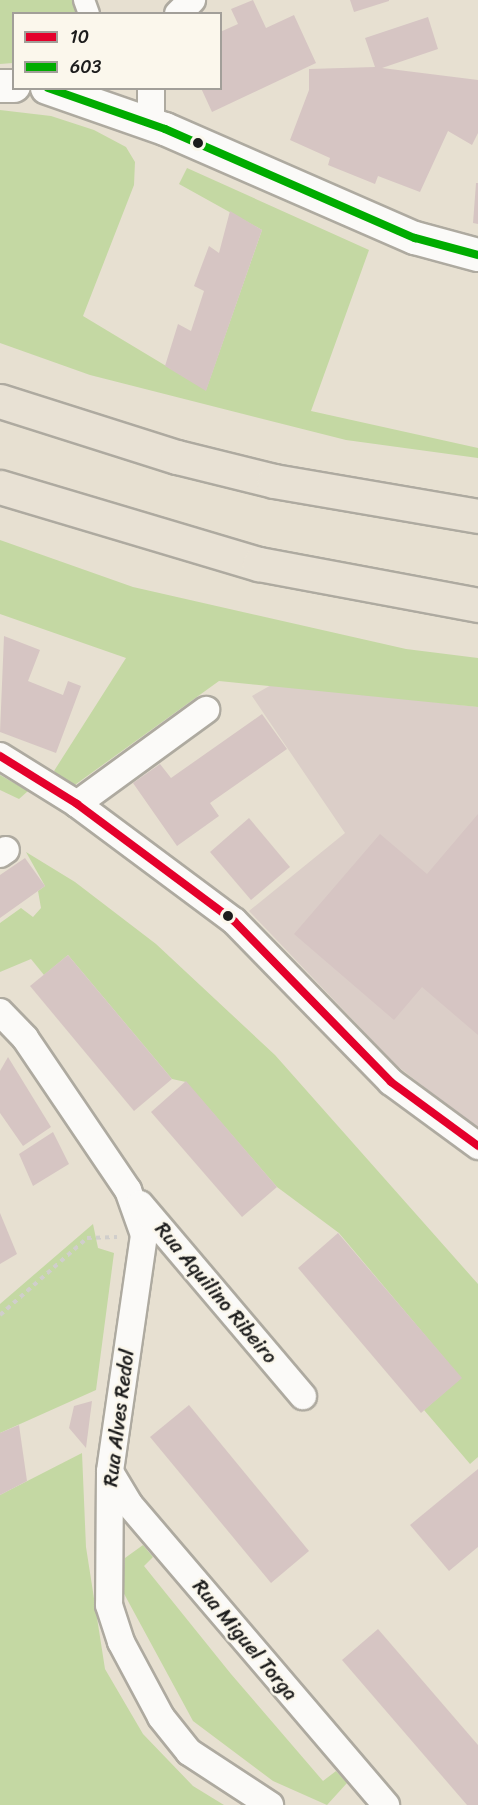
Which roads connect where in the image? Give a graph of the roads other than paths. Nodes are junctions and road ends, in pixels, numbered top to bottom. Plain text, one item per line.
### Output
1 (192, 0) edge
2 (180, 12) edge
3 (151, 90) edge
4 (70, 91) edge
5 (151, 124) junction
6 (478, 255) edge
7 (0, 400) edge
8 (0, 487) edge
9 (478, 516) edge
10 (478, 605) edge
11 (206, 710) dead end
12 (0, 756) edge
13 (77, 804) junction
14 (0, 1012) edge
15 (478, 1146) edge
16 (128, 1190) junction
17 (303, 1396) dead end
18 (110, 1472) junction
19 (270, 1805) edge
20 (386, 1805) edge

1 - 2 street
3 - 5 street
4 - 5 street
5 - 6 street
7 - 9 highway
8 - 10 highway
11 - 13 street
12 - 13 street
13 - 15 street
14 - 16 street, Rua Alves Redol
16 - 17 street, Rua Aquilino Ribeiro
16 - 18 street, Rua Alves Redol
18 - 19 street, Rua Alves Redol
18 - 20 street, Rua Miguel Torga

